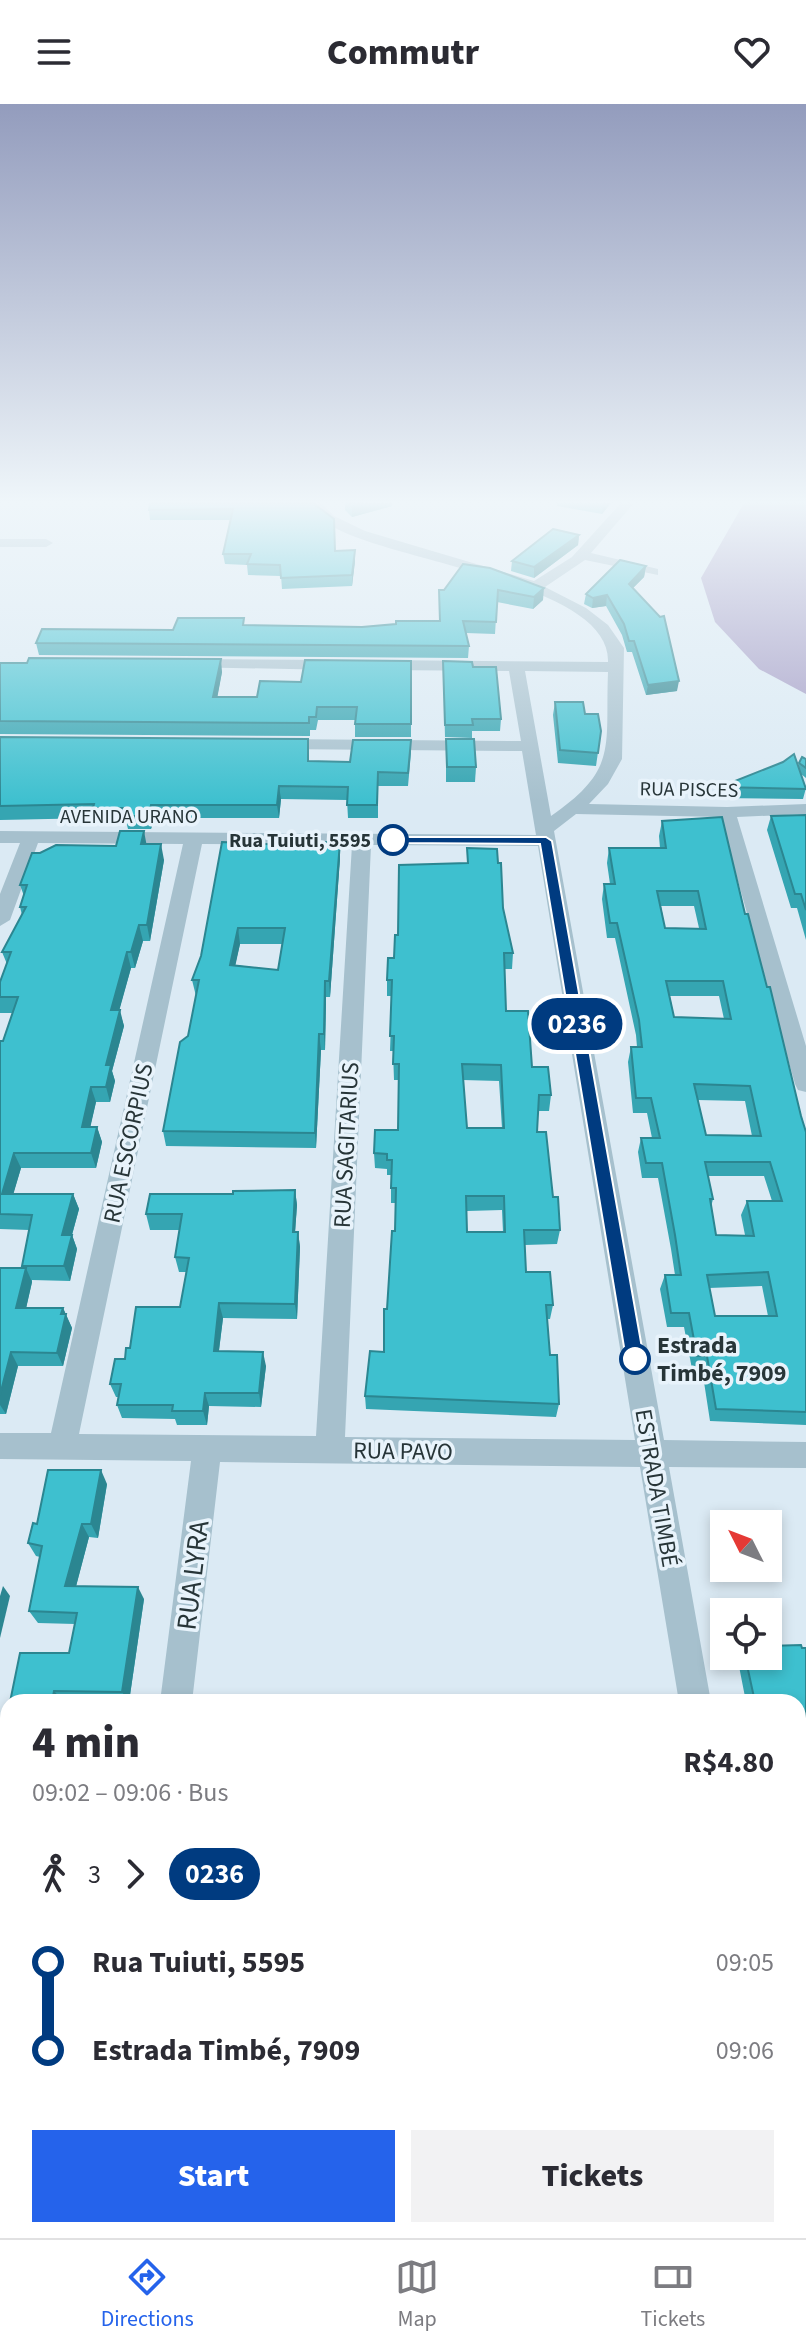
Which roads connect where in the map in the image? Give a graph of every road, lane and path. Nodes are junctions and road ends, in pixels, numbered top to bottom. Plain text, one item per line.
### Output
1 (565, 603) edge
2 (172, 664) edge
3 (516, 666) junction
4 (616, 667) junction
5 (265, 744) edge
6 (530, 746) junction
7 (571, 809) junction
8 (806, 809) edge
9 (727, 812) junction
10 (545, 835) junction
11 (0, 837) edge
12 (31, 838) junction
13 (194, 838) junction
14 (362, 839) junction
15 (0, 920) edge
16 (806, 1084) edge
17 (0, 1446) edge
18 (62, 1447) junction
19 (207, 1449) junction
20 (330, 1450) junction
21 (651, 1454) junction
22 (806, 1455) edge
23 (177, 1694) edge
24 (694, 1694) edge

1 - 4 street
2 - 3 street
3 - 4 street
3 - 6 street, ESTRADA TIMBÉ
4 - 7 street
5 - 6 street
6 - 10 street, ESTRADA TIMBÉ
7 - 9 street, RUA PISCES
7 - 10 street
8 - 9 street, RUA PISCES
9 - 16 street
10 - 14 street, AVENIDA URANO
10 - 21 street, ESTRADA TIMBÉ
11 - 12 street, AVENIDA URANO
12 - 13 street, AVENIDA URANO
12 - 15 street
13 - 14 street, AVENIDA URANO
13 - 18 street, RUA ESCORPIUS
14 - 20 street, RUA SAGITARIUS
17 - 18 street, RUA PAVO
18 - 19 street, RUA PAVO
19 - 20 street, RUA PAVO
19 - 23 street, RUA LYRA
20 - 21 street, RUA PAVO
21 - 22 street, RUA PAVO
21 - 24 street, ESTRADA TIMBÉ

